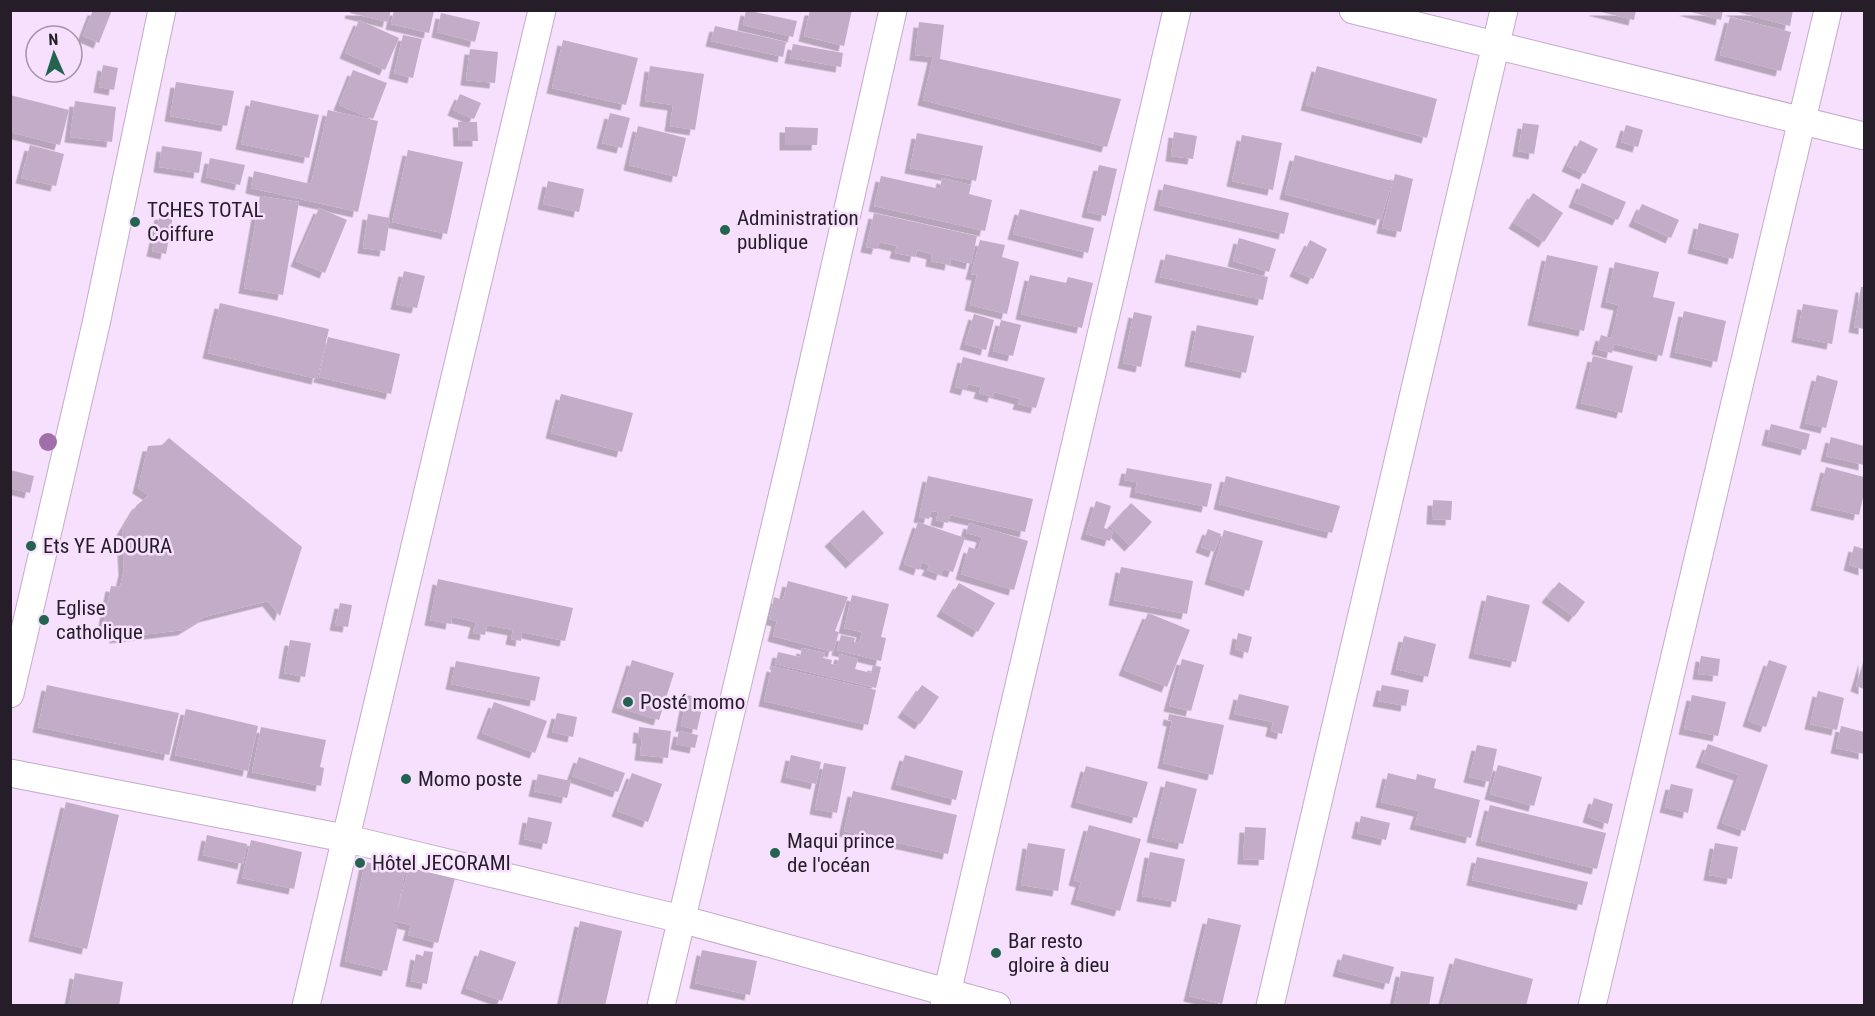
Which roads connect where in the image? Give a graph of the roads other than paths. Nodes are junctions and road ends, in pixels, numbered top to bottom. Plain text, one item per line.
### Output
1 (162, 10) edge
2 (542, 10) edge
3 (893, 10) edge
4 (1177, 10) edge
5 (1353, 10) edge
6 (1504, 10) edge
7 (1828, 10) edge
8 (1496, 45) junction
9 (1800, 120) junction
10 (1864, 136) edge
11 (10, 694) edge
12 (10, 774) edge
13 (344, 838) junction
14 (681, 919) junction
15 (945, 1000) edge
16 (306, 1005) edge
17 (661, 1005) edge
18 (997, 1005) edge
19 (1270, 1005) edge
20 (1592, 1005) edge

1 - 11 street
2 - 13 street
3 - 14 street
4 - 15 street
5 - 8 street
6 - 8 street
7 - 9 street
8 - 9 street
8 - 19 street
9 - 10 street
9 - 20 street
12 - 13 street
13 - 14 street
13 - 16 street
14 - 15 street
14 - 17 street
15 - 18 street

